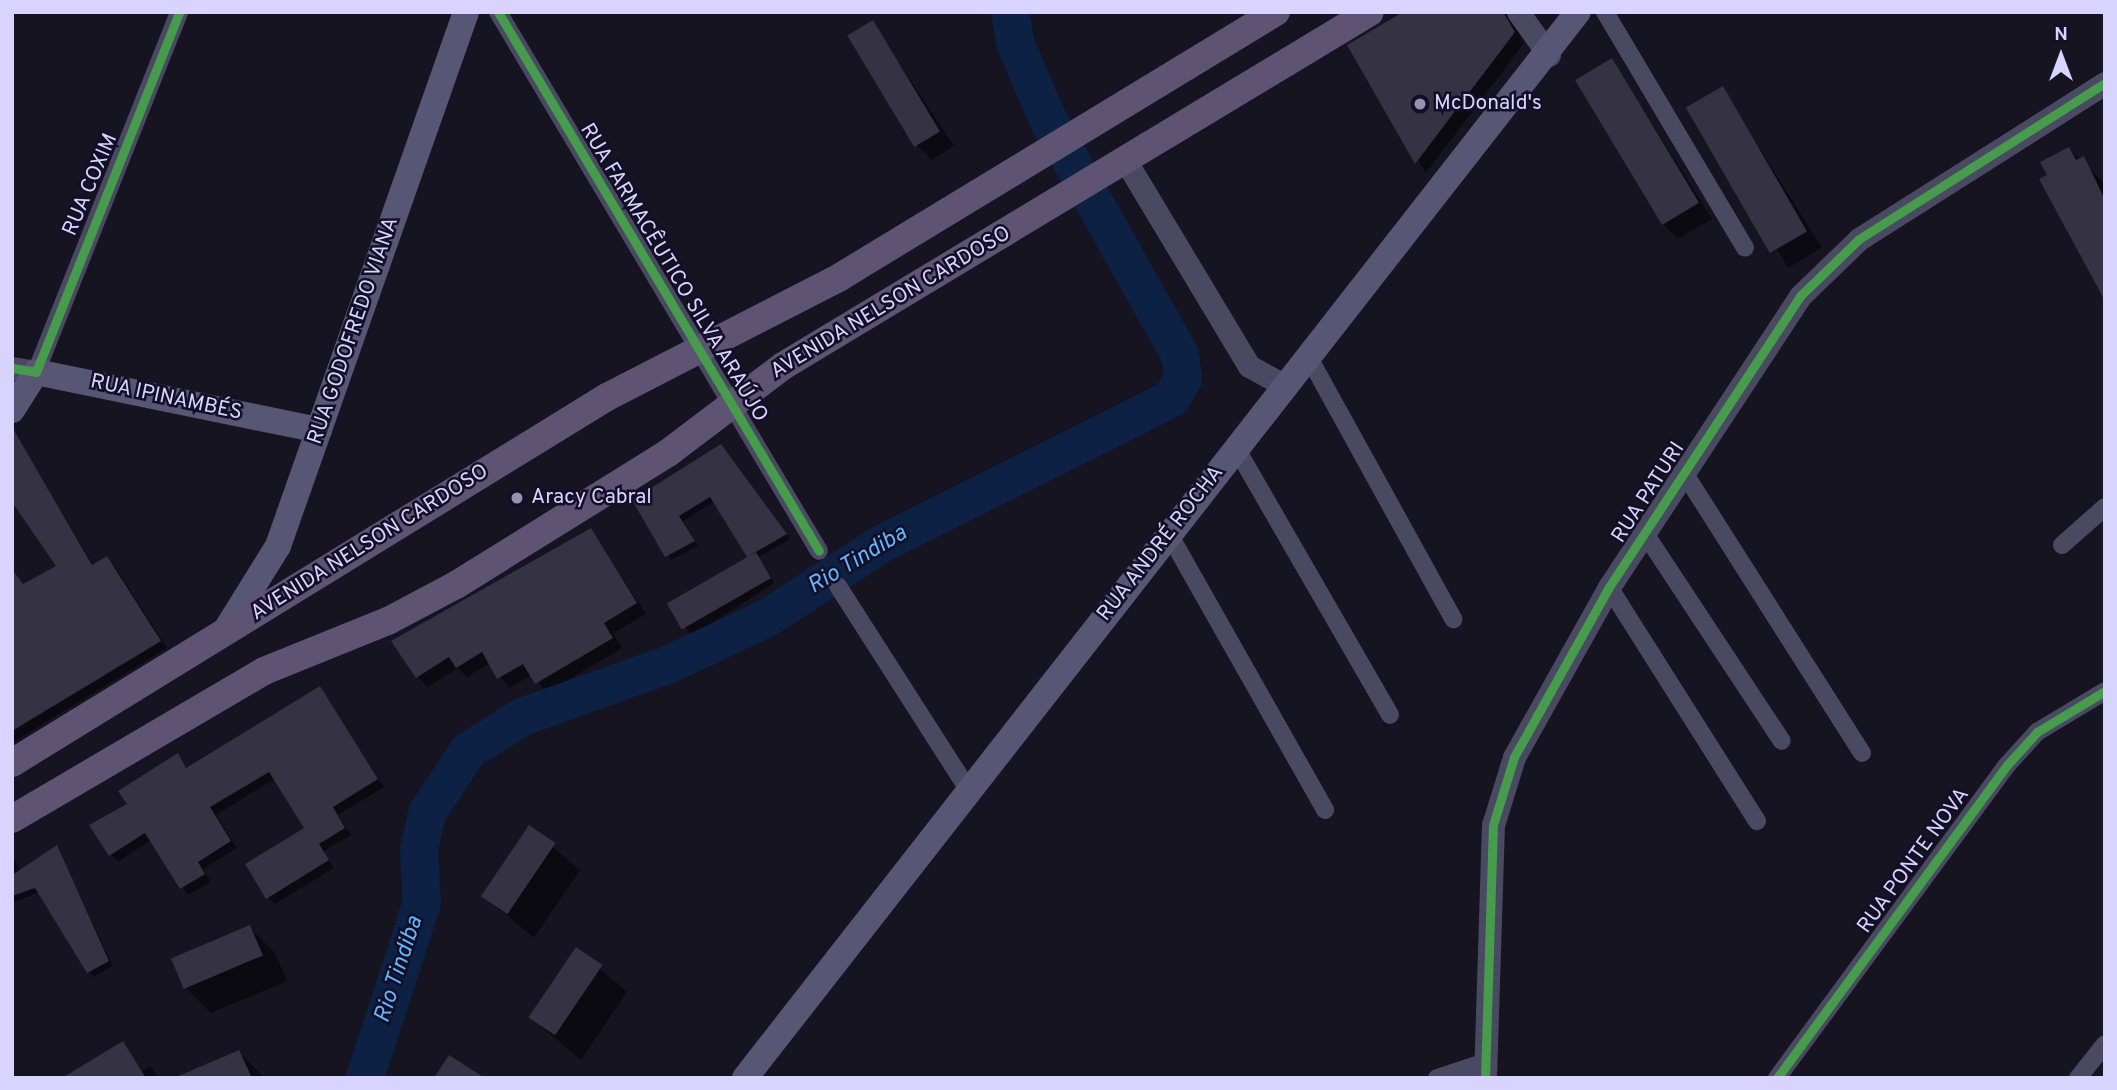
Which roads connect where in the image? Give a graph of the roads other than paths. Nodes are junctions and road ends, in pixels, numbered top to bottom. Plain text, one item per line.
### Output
1 (179, 12) edge
2 (466, 12) edge
3 (498, 12) edge
4 (1276, 12) edge
5 (1370, 12) edge
6 (1518, 12) edge
7 (1578, 12) edge
8 (1605, 12) edge
9 (1549, 55) junction
10 (2105, 83) edge
11 (1127, 163) junction
12 (1745, 248) dead end
13 (698, 352) junction
14 (1307, 354) junction
15 (24, 370) edge
16 (1283, 385) junction
17 (730, 404) junction
18 (12, 410) edge
19 (319, 430) junction
20 (1236, 448) junction
21 (1683, 471) junction
22 (2105, 507) edge
23 (1644, 532) junction
24 (1169, 534) junction
25 (2062, 545) dead end
26 (819, 551) dead end
27 (838, 586) dead end
28 (1609, 587) junction
29 (1453, 619) dead end
30 (219, 637) junction
31 (2105, 691) edge
32 (1390, 715) dead end
33 (1783, 741) dead end
34 (1862, 753) dead end
35 (12, 763) edge
36 (968, 791) junction
37 (1325, 810) dead end
38 (12, 819) edge
39 (1756, 821) dead end
40 (2105, 1044) edge
41 (1484, 1070) edge
42 (745, 1078) edge
43 (1437, 1078) edge
44 (1777, 1078) edge
45 (2078, 1078) edge

1 - 15 street, RUA COXIM
2 - 19 main road, RUA GODOFREDO VIANA
3 - 13 street, RUA FARMACÊUTICO SILVA ARAÚJO
4 - 13 main road, AVENIDA NELSON CARDOSO
5 - 11 main road, AVENIDA NELSON CARDOSO
6 - 9 street
7 - 9 main road, RUA ANDRÉ ROCHA
8 - 12 street
9 - 14 main road, RUA ANDRÉ ROCHA
10 - 21 street, RUA PATURI
11 - 16 street
11 - 17 main road, AVENIDA NELSON CARDOSO
13 - 17 street, RUA FARMACÊUTICO SILVA ARAÚJO
13 - 30 main road, AVENIDA NELSON CARDOSO
14 - 16 main road, RUA ANDRÉ ROCHA
14 - 29 street
15 - 18 main road
15 - 19 main road, RUA IPINAMBÉS
16 - 20 main road, RUA ANDRÉ ROCHA
17 - 26 street, RUA FARMACÊUTICO SILVA ARAÚJO
17 - 38 main road, AVENIDA NELSON CARDOSO
19 - 30 main road, RUA GODOFREDO VIANA
20 - 24 main road, RUA ANDRÉ ROCHA
20 - 32 street
21 - 23 street, RUA PATURI
21 - 34 street
22 - 25 street
23 - 28 street, RUA PATURI
23 - 33 street
24 - 36 main road, RUA ANDRÉ ROCHA
24 - 37 street
27 - 36 street
28 - 39 street
28 - 41 street, RUA PATURI
30 - 35 main road, AVENIDA NELSON CARDOSO
31 - 44 street, RUA PONTE NOVA
36 - 42 main road, RUA ANDRÉ ROCHA
40 - 45 street
41 - 43 street

